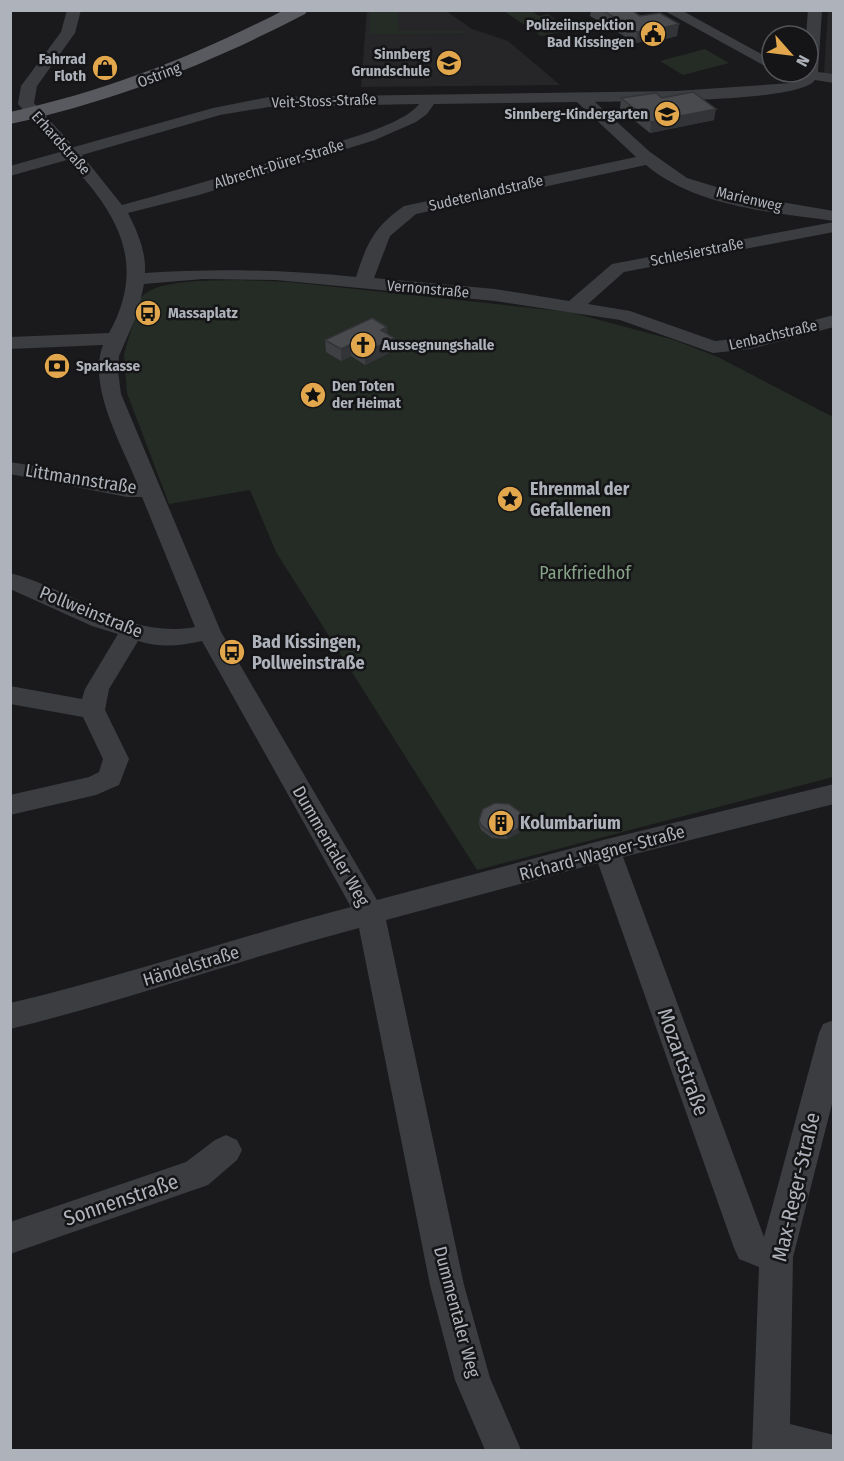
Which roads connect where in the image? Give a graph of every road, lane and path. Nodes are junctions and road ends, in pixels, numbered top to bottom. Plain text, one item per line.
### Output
1 (74, 10) edge
2 (299, 10) edge
3 (670, 10) edge
4 (760, 59) edge
5 (783, 84) edge
6 (810, 84) edge
7 (825, 94) dead end
8 (431, 98) junction
9 (583, 99) junction
10 (33, 113) junction
11 (10, 117) edge
12 (72, 153) junction
13 (651, 159) junction
14 (10, 171) edge
15 (117, 211) junction
16 (834, 216) edge
17 (834, 228) edge
18 (136, 279) junction
19 (363, 282) junction
20 (574, 306) junction
21 (834, 321) edge
22 (114, 339) junction
23 (10, 343) edge
24 (713, 348) joint
25 (10, 468) edge
26 (152, 490) junction
27 (10, 580) edge
28 (133, 630) junction
29 (208, 632) junction
30 (10, 695) edge
31 (92, 711) junction
32 (834, 794) edge
33 (10, 805) edge
34 (607, 850) junction
35 (370, 915) junction
36 (10, 1016) edge
37 (834, 1033) edge
38 (226, 1149) dead end
39 (10, 1238) edge
40 (776, 1257) junction
41 (772, 1445) edge
42 (502, 1450) edge
43 (824, 1450) edge

1 - 10 street, Erhardstraße
2 - 10 main road, Ostring
3 - 4 street
5 - 9 street, Veit-Stoss-Straße
6 - 7 street
8 - 9 street, Veit-Stoss-Straße
8 - 12 street, Veit-Stoss-Straße
8 - 15 street, Albrecht-Dürer-Straße
9 - 13 street
10 - 11 main road, Ostring
10 - 12 street, Erhardstraße
12 - 14 street, Veit-Stoss-Straße
12 - 15 street, Erhardstraße
13 - 16 street, Marienweg
13 - 19 street, Sudetenlandstraße
15 - 18 street, Erhardstraße
17 - 20 street, Schlesierstraße
18 - 19 street, Vernonstraße
18 - 22 street
19 - 20 street, Vernonstraße
20 - 24 street, Vernonstraße
21 - 24 street, Lenbachstraße
22 - 23 street
22 - 26 street, Dummentaler Weg
25 - 26 street, Littmannstraße
26 - 29 street, Dummentaler Weg
27 - 28 street, Pollweinstraße
28 - 29 street, Pollweinstraße
28 - 31 street
29 - 35 street, Dummentaler Weg
30 - 31 street
31 - 33 street
32 - 34 street, Richard-Wagner-Straße
34 - 35 street, Richard-Wagner-Straße
34 - 40 street, Mozartstraße
35 - 36 street, Händelstraße
35 - 42 street, Dummentaler Weg
37 - 40 street, Max-Reger-Straße
38 - 39 street, Sonnenstraße
40 - 41 street, Max-Reger-Straße
41 - 43 street

